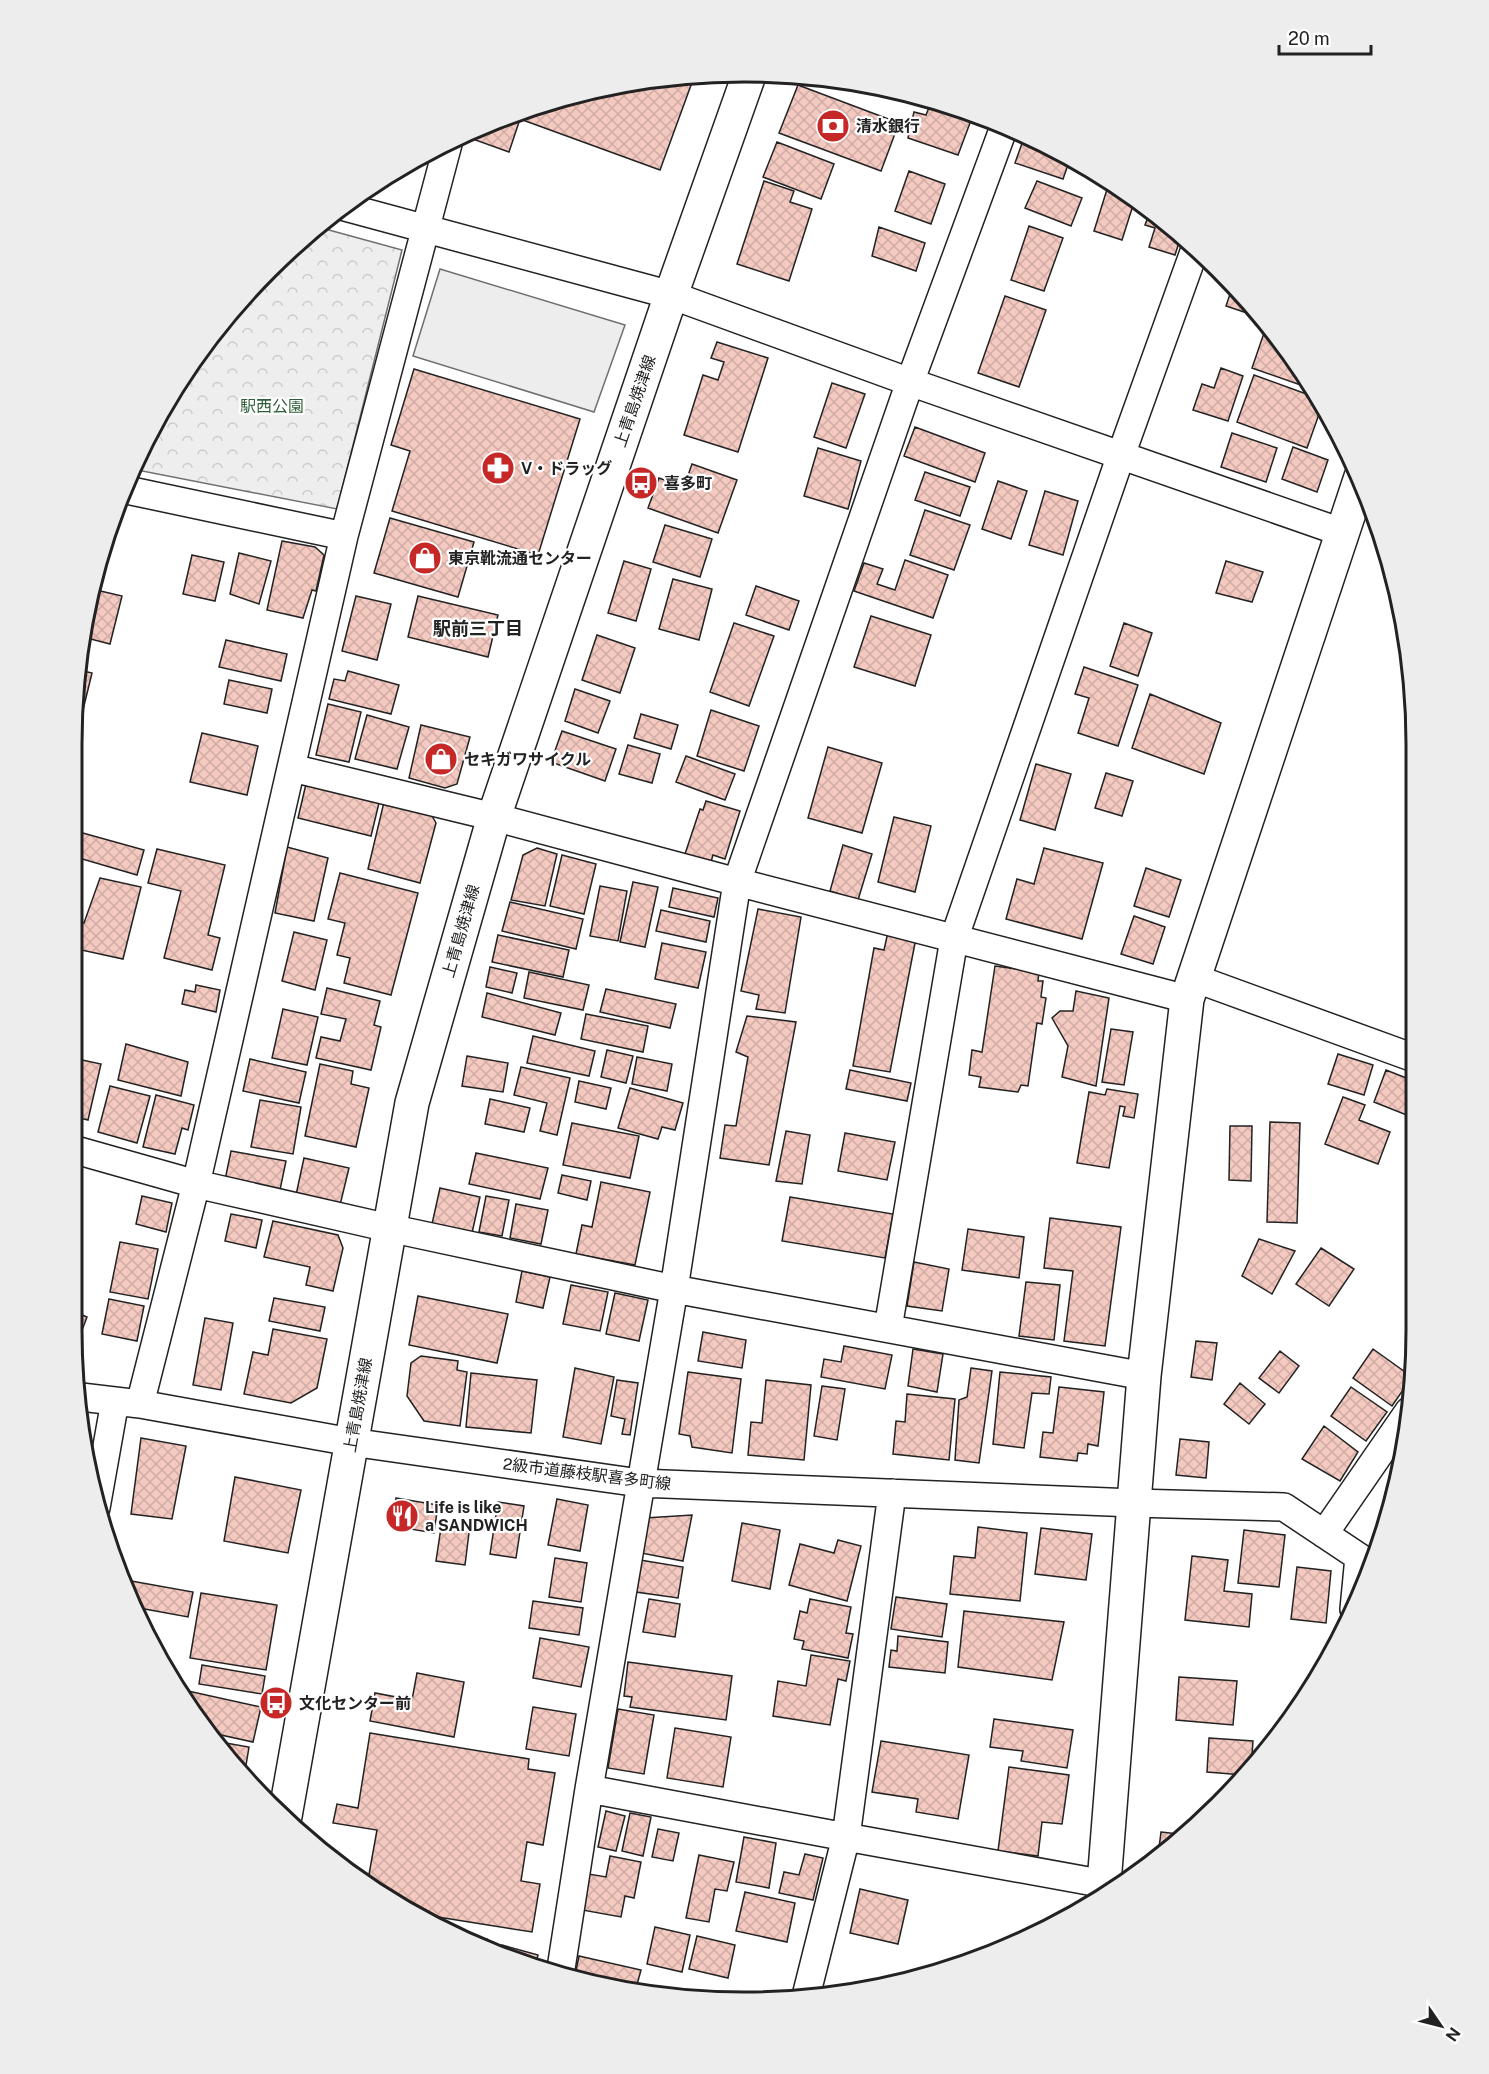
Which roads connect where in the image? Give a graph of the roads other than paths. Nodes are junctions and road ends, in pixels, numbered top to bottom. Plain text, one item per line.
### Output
1 (746, 82) edge
2 (1001, 134) edge
3 (445, 155) edge
4 (355, 210) edge
5 (425, 228) junction
6 (1192, 257) edge
7 (671, 295) junction
8 (910, 382) junction
9 (1121, 455) junction
10 (133, 491) edge
11 (1356, 491) edge
12 (1341, 532) junction
13 (344, 537) junction
14 (292, 768) junction
15 (494, 817) junction
16 (737, 882) junction
17 (954, 939) junction
18 (1190, 988) junction
19 (1406, 1056) edge
20 (82, 1152) edge
21 (196, 1184) junction
22 (389, 1228) junction
23 (674, 1289) junction
24 (888, 1328) junction
25 (1144, 1376) junction
26 (86, 1398) edge
27 (127, 1402) junction
28 (1400, 1425) edge
29 (351, 1442) junction
30 (640, 1483) junction
31 (102, 1488) edge
32 (892, 1493) junction
33 (1134, 1503) junction
34 (1324, 1534) junction
35 (1365, 1561) edge
36 (589, 1789) junction
37 (286, 1808) edge
38 (846, 1837) junction
39 (1108, 1882) edge
40 (1100, 1887) edge
41 (562, 1965) edge
42 (808, 1988) edge

1 - 7 main road, 上青島焼津線
2 - 8 street
3 - 5 street
4 - 5 street
5 - 7 street
5 - 13 street
6 - 9 street
7 - 8 street
7 - 15 main road, 上青島焼津線
8 - 9 street
8 - 16 street
9 - 12 street
9 - 17 street
10 - 13 street
11 - 12 main road
12 - 18 main road
13 - 14 street
14 - 15 street
14 - 21 street
15 - 16 street
15 - 22 main road, 上青島焼津線
16 - 17 street
16 - 23 street
17 - 18 street
17 - 24 street
18 - 19 street
18 - 25 main road
20 - 21 street
21 - 22 street
21 - 27 street
22 - 23 street
22 - 29 main road, 上青島焼津線
23 - 24 street
23 - 30 street
24 - 25 street
25 - 33 main road
26 - 27 street, 2級市道藤枝駅喜多町線
27 - 29 street, 2級市道藤枝駅喜多町線
27 - 31 street
28 - 34 street
29 - 30 street, 2級市道藤枝駅喜多町線
29 - 37 main road, 上青島焼津線
30 - 32 street, 2級市道藤枝駅喜多町線
30 - 36 street
32 - 33 street, 2級市道藤枝駅喜多町線
32 - 38 street
33 - 34 street, 2級市道藤枝駅喜多町線
33 - 39 main road
34 - 35 street, 2級市道藤枝駅喜多町線
36 - 38 street
36 - 41 street
38 - 40 street
38 - 42 street

